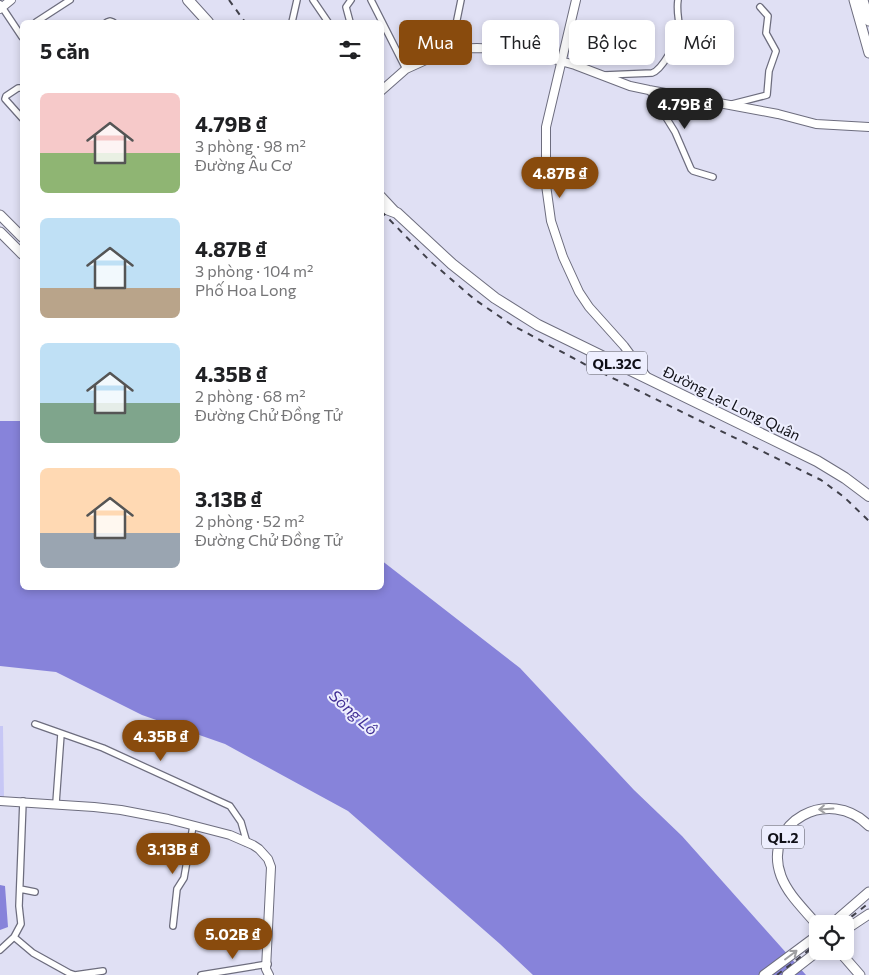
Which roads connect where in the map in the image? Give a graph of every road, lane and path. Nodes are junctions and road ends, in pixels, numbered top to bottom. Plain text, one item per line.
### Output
1 (11, 0) edge
2 (70, 0) edge
3 (188, 0) edge
4 (297, 0) edge
5 (313, 0) edge
6 (351, 0) edge
7 (372, 0) edge
8 (461, 0) edge
9 (576, 0) edge
10 (678, 0) edge
11 (854, 0) edge
12 (863, 0) edge
13 (1, 7) edge
14 (760, 7) dead end
15 (39, 20) edge
16 (206, 20) edge
17 (292, 20) edge
18 (327, 20) edge
19 (349, 20) edge
20 (382, 20) edge
21 (457, 20) edge
22 (869, 21) edge
23 (384, 24) edge
24 (20, 32) edge
25 (472, 49) edge
26 (869, 53) edge
27 (562, 61) junction
28 (415, 65) edge
29 (406, 69) junction
30 (602, 75) junction
31 (20, 88) edge
32 (384, 88) edge
33 (649, 90) junction
34 (728, 105) junction
35 (20, 116) edge
36 (869, 127) edge
37 (713, 177) dead end
38 (384, 199) edge
39 (384, 209) edge
40 (397, 213) junction
41 (0, 215) edge
42 (0, 232) edge
43 (20, 235) edge
44 (20, 252) edge
45 (647, 378) junction
46 (869, 496) edge
47 (35, 724) dead end
48 (61, 734) junction
49 (0, 801) edge
50 (22, 801) junction
51 (56, 803) junction
52 (193, 826) junction
53 (869, 826) edge
54 (247, 843) junction
55 (20, 889) junction
56 (35, 892) dead end
57 (869, 892) edge
58 (869, 914) edge
59 (809, 915) edge
60 (844, 915) edge
61 (854, 923) edge
62 (172, 926) dead end
63 (14, 937) junction
64 (809, 942) edge
65 (0, 950) edge
66 (809, 958) edge
67 (847, 960) edge
68 (103, 971) dead end
69 (267, 972) edge
70 (858, 973) edge
71 (75, 975) edge
72 (201, 975) edge
73 (764, 975) edge
74 (787, 975) edge

1 - 13 street
2 - 15 street
3 - 16 highway
4 - 17 street
5 - 18 street
6 - 19 street
7 - 20 street
8 - 21 street
9 - 27 street
10 - 30 street
11 - 26 main road
12 - 22 main road
13 - 24 street
14 - 34 street
23 - 29 street
25 - 27 street
27 - 30 street
27 - 45 street
28 - 29 street
29 - 32 street
30 - 33 street
31 - 35 street
33 - 34 street
33 - 37 street
34 - 36 street
38 - 40 street
39 - 40 highway, Đường Lạc Long Quân / QL.32C
40 - 45 highway, Đường Lạc Long Quân / QL.32C
41 - 43 main road
42 - 44 main road
45 - 46 highway, Đường Lạc Long Quân / QL.32C
47 - 48 street
48 - 51 street
48 - 54 street
49 - 50 street
50 - 51 street
50 - 55 street
51 - 52 street
52 - 54 street
52 - 62 street
53 -> 59 main road, QL.2
54 - 69 street
55 - 56 street
55 - 63 street
57 - 60 main road
58 - 61 main road
63 - 65 street
63 - 71 street
73 -> 64 main road
66 - 74 main road
67 - 70 main road
68 - 71 street
69 - 72 street

